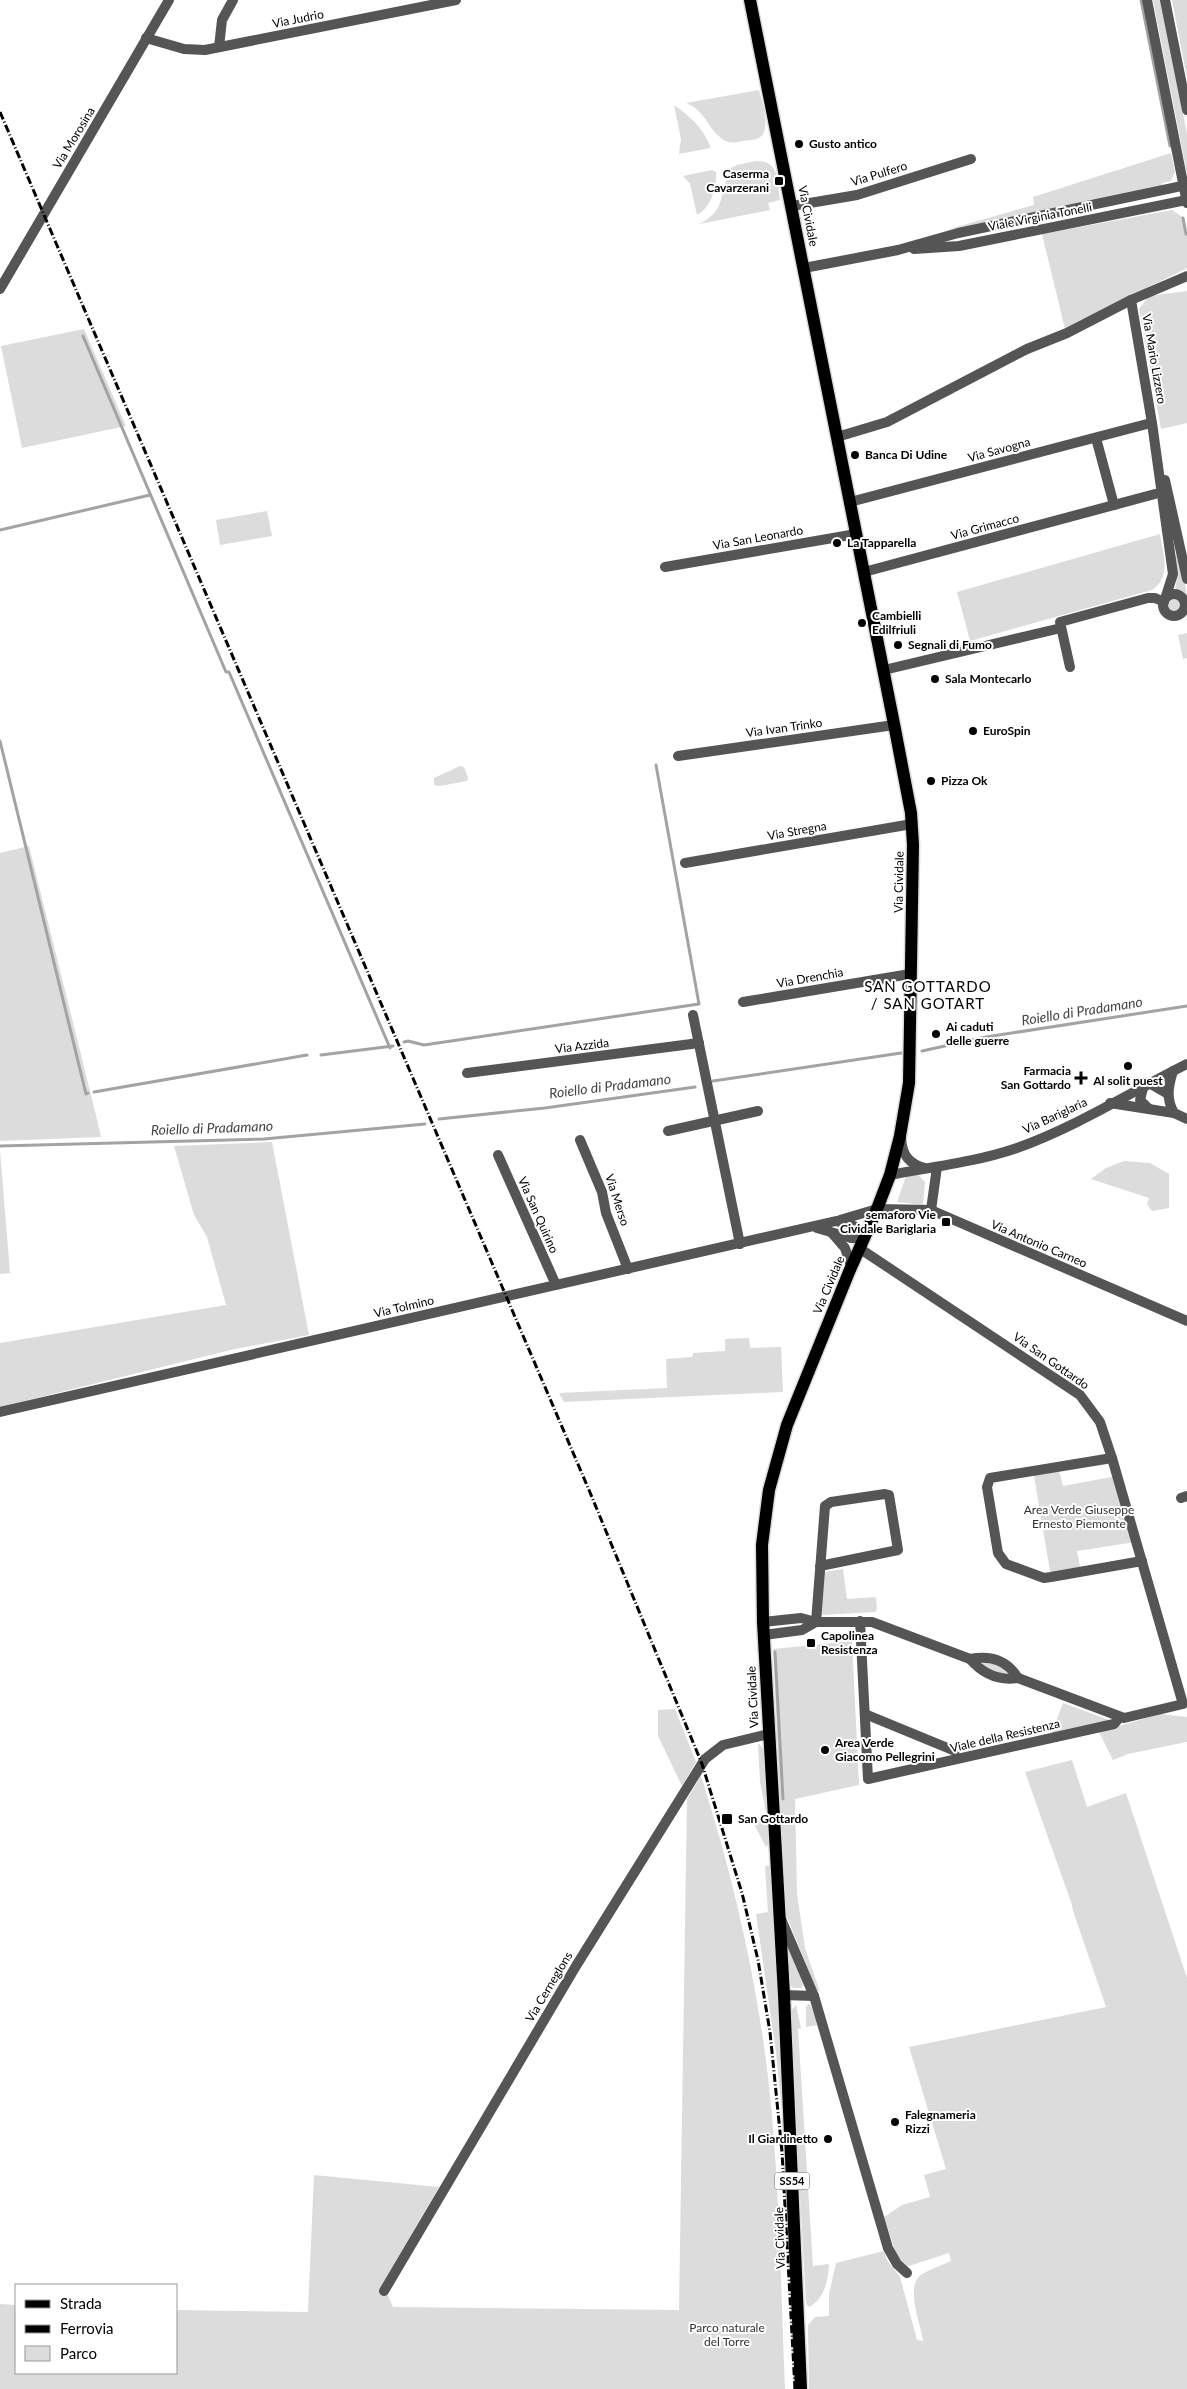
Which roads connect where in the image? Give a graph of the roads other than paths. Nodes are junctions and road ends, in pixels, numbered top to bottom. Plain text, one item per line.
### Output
1 (169, 0) edge
2 (233, 0) edge
3 (456, 0) edge
4 (750, 0) edge
5 (1147, 0) edge
6 (1165, 0) edge
7 (410, 4) edge
8 (146, 38) junction
9 (219, 47) junction
10 (1187, 110) edge
11 (971, 159) dead end
12 (1185, 185) edge
13 (1187, 201) edge
14 (792, 206) junction
15 (898, 250) junction
16 (804, 268) junction
17 (1187, 276) edge
18 (0, 289) edge
19 (1132, 300) junction
20 (1149, 424) junction
21 (837, 437) junction
22 (1096, 438) junction
23 (1154, 494) dead end
24 (850, 502) junction
25 (1114, 505) junction
26 (856, 534) junction
27 (664, 567) dead end
28 (864, 572) junction
29 (1187, 579) edge
30 (1164, 601) junction
31 (1186, 605) edge
32 (1061, 628) junction
33 (1070, 668) dead end
34 (884, 670) junction
35 (894, 725) junction
36 (678, 756) dead end
37 (912, 824) junction
38 (685, 863) dead end
39 (910, 974) junction
40 (743, 1002) dead end
41 (693, 1015) dead end
42 (699, 1043) junction
43 (1187, 1064) edge
44 (1173, 1072) junction
45 (467, 1074) dead end
46 (1149, 1083) junction
47 (1168, 1094) junction
48 (1110, 1103) junction
49 (1149, 1109) junction
50 (758, 1111) dead end
51 (1174, 1113) junction
52 (1187, 1119) edge
53 (715, 1120) junction
54 (668, 1131) dead end
55 (900, 1136) junction
56 (580, 1140) dead end
57 (498, 1155) dead end
58 (937, 1167) junction
59 (926, 1169) junction
60 (890, 1175) junction
61 (878, 1209) junction
62 (931, 1210) junction
63 (836, 1221) junction
64 (814, 1228) junction
65 (829, 1230) junction
66 (862, 1243) junction
67 (740, 1244) junction
68 (851, 1266) junction
69 (628, 1269) junction
70 (556, 1285) junction
71 (1187, 1322) edge
72 (0, 1412) edge
73 (1112, 1458) junction
74 (1142, 1561) junction
75 (820, 1566) junction
76 (860, 1621) junction
77 (816, 1622) junction
78 (763, 1629) junction
79 (970, 1660) junction
80 (1018, 1678) junction
81 (1184, 1704) joint
82 (865, 1714) junction
83 (1120, 1718) junction
84 (769, 1734) junction
85 (955, 1751) dead end
86 (778, 1912) junction
87 (784, 1995) junction
88 (814, 1996) junction
89 (907, 2273) dead end
90 (384, 2291) dead end
91 (801, 2389) edge

1 - 8 street, Via Morosina
2 - 9 street
3 - 7 street, Via Judrio
4 - 14 main road, Via Cividale
5 - 12 street
6 - 10 street
7 - 9 street, Via Judrio
8 - 9 street, Via Judrio
8 - 18 street, Via Morosina
11 - 14 street, Via Pulfero
12 - 13 street
12 - 15 street, Viale Virginia Tonelli
13 - 15 street, Viale Virginia Tonelli
14 - 16 main road, Via Cividale
15 - 16 street, Viale Virginia Tonelli
16 - 21 main road, Via Cividale
17 - 19 street, Via Mario Lizzero
19 - 20 street, Via Mario Lizzero
19 - 21 street, Via Mario Lizzero
20 - 22 street, Via Savogna
20 - 29 street, Via Mario Lizzero
20 - 30 street, Via Mario Lizzero
21 - 24 main road, Via Cividale
22 - 24 street, Via Savogna
22 - 25 street
23 - 25 street, Via Grimacco
24 - 26 main road, Via Cividale
25 - 28 street, Via Grimacco
26 - 27 street, Via San Leonardo
26 - 28 main road, Via Cividale
28 - 34 main road, Via Cividale
30 - 31 street
30 - 31 street
30 - 32 street
32 - 33 street
32 - 34 street
34 - 35 main road, Via Cividale
35 - 36 street, Via Ivan Trinko
35 - 37 main road, Via Cividale
37 - 38 street, Via Stregna
37 - 39 main road, Via Cividale
39 - 40 street, Via Drenchia
39 - 55 main road, Via Cividale
41 - 42 street
42 - 45 street, Via Azzida
42 - 53 street
43 - 44 street, Via Bariglaria
44 - 46 street, Via Bariglaria
44 - 47 street
46 - 47 street
46 - 48 street, Via Bariglaria
46 - 49 street
47 - 51 street
48 - 49 street
48 - 58 street, Via Bariglaria
49 - 51 street
50 - 53 street
51 - 52 street
53 - 54 street
53 - 67 street
55 - 59 street
55 - 60 main road, Via Cividale
56 - 69 street, Via Merso
57 - 70 street, Via San Quirino
58 - 59 street, Via Bariglaria
58 - 62 street
59 - 60 street, Via Bariglaria
60 - 61 main road, Via Cividale
61 - 62 street, Via Antonio Carneo
61 - 63 street, Via Tolmino
61 - 66 main road, Via Cividale
62 - 71 street, Via Antonio Carneo
63 - 64 street, Via Tolmino
63 - 66 street
64 - 65 street, Via Tolmino
64 - 67 street, Via Tolmino
65 - 66 street, Via Tolmino
65 - 68 street
66 - 68 main road, Via Cividale
66 - 73 street, Via San Gottardo
67 - 69 street, Via Tolmino
68 - 78 main road, Via Cividale
69 - 70 street, Via Tolmino
70 - 72 street, Via Tolmino
73 - 74 street, Via San Gottardo
73 - 74 street
74 - 81 street, Via San Gottardo
75 - 75 street
75 - 77 street
76 - 77 street
76 - 79 street
76 - 82 street, Viale della Resistenza
77 - 78 street
78 - 84 main road, Via Cividale
79 - 80 street
79 - 80 street
80 - 83 street
81 - 83 street, Viale della Resistenza
82 - 83 street, Viale della Resistenza
82 - 85 street, Viale della Resistenza
84 - 86 main road, Via Cividale / SS54
84 - 90 street, Via Cerneglons
86 - 87 main road, Via Cividale / SS54
86 - 88 street, Via Cividale
87 - 88 street
87 - 91 main road, Via Cividale / SS54
88 - 89 street, Via Cividale

